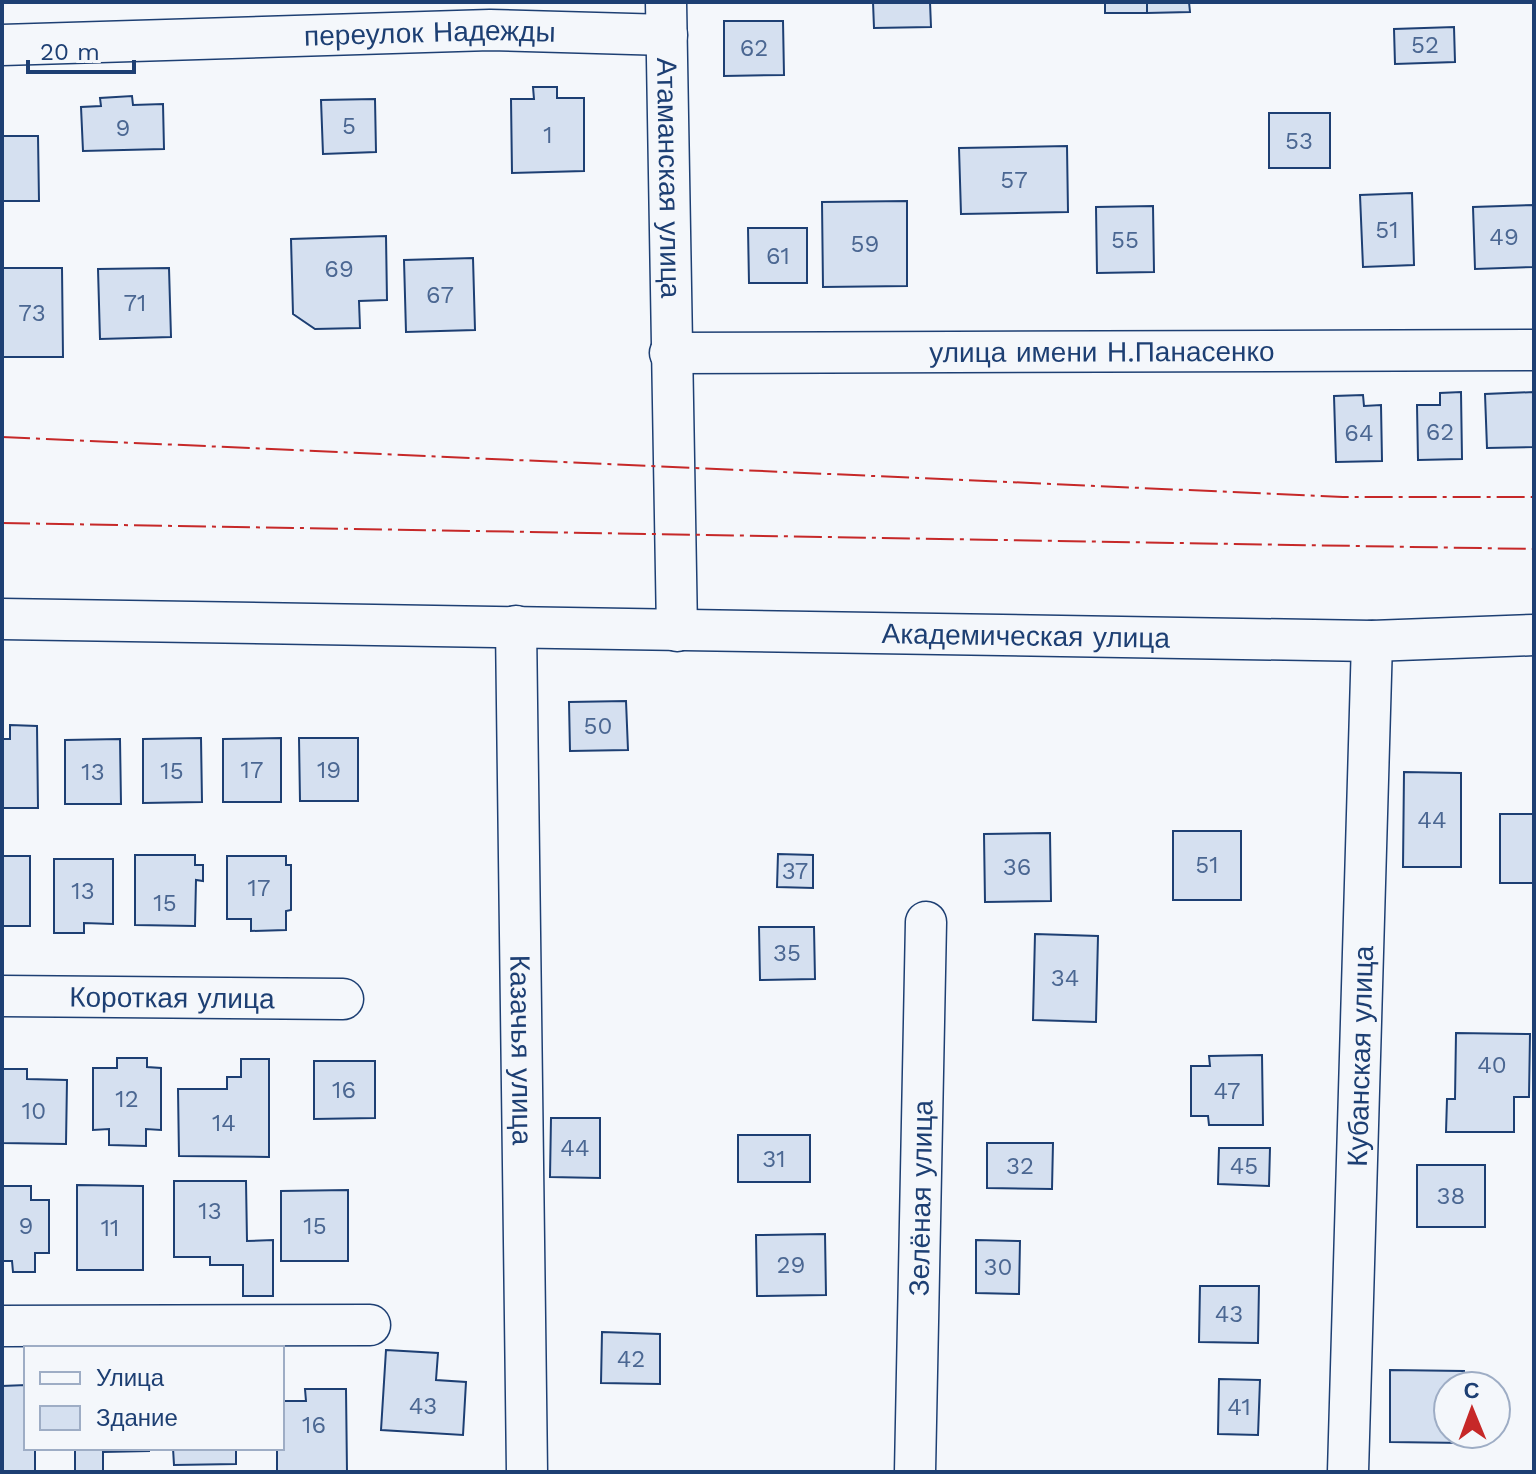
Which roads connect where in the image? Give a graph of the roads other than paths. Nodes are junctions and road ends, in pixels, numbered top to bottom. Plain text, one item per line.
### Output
1 (667, 18) edge
2 (2, 45) edge
3 (1534, 350) edge
4 (670, 353) junction
5 (2, 619) edge
6 (516, 626) junction
7 (677, 631) junction
8 (1534, 635) edge
9 (1372, 641) junction
10 (926, 922) dead end
11 (2, 996) edge
12 (343, 999) dead end
13 (370, 1325) dead end
14 (2, 1326) edge
15 (527, 1472) edge
16 (915, 1472) edge
17 (1348, 1472) edge

1 - 2 street, переулок Надежды
1 - 4 street, Атаманская улица
3 - 4 street, улица имени Н.Панасенко
4 - 7 street, Атаманская улица
5 - 6 street, Академическая улица
6 - 7 street, Академическая улица
6 - 15 street, Казачья улица
7 - 9 street, Академическая улица
8 - 9 street, Академическая улица
9 - 17 street, Кубанская улица
10 - 16 street, Зелёная улица
11 - 12 street, Короткая улица
13 - 14 street

